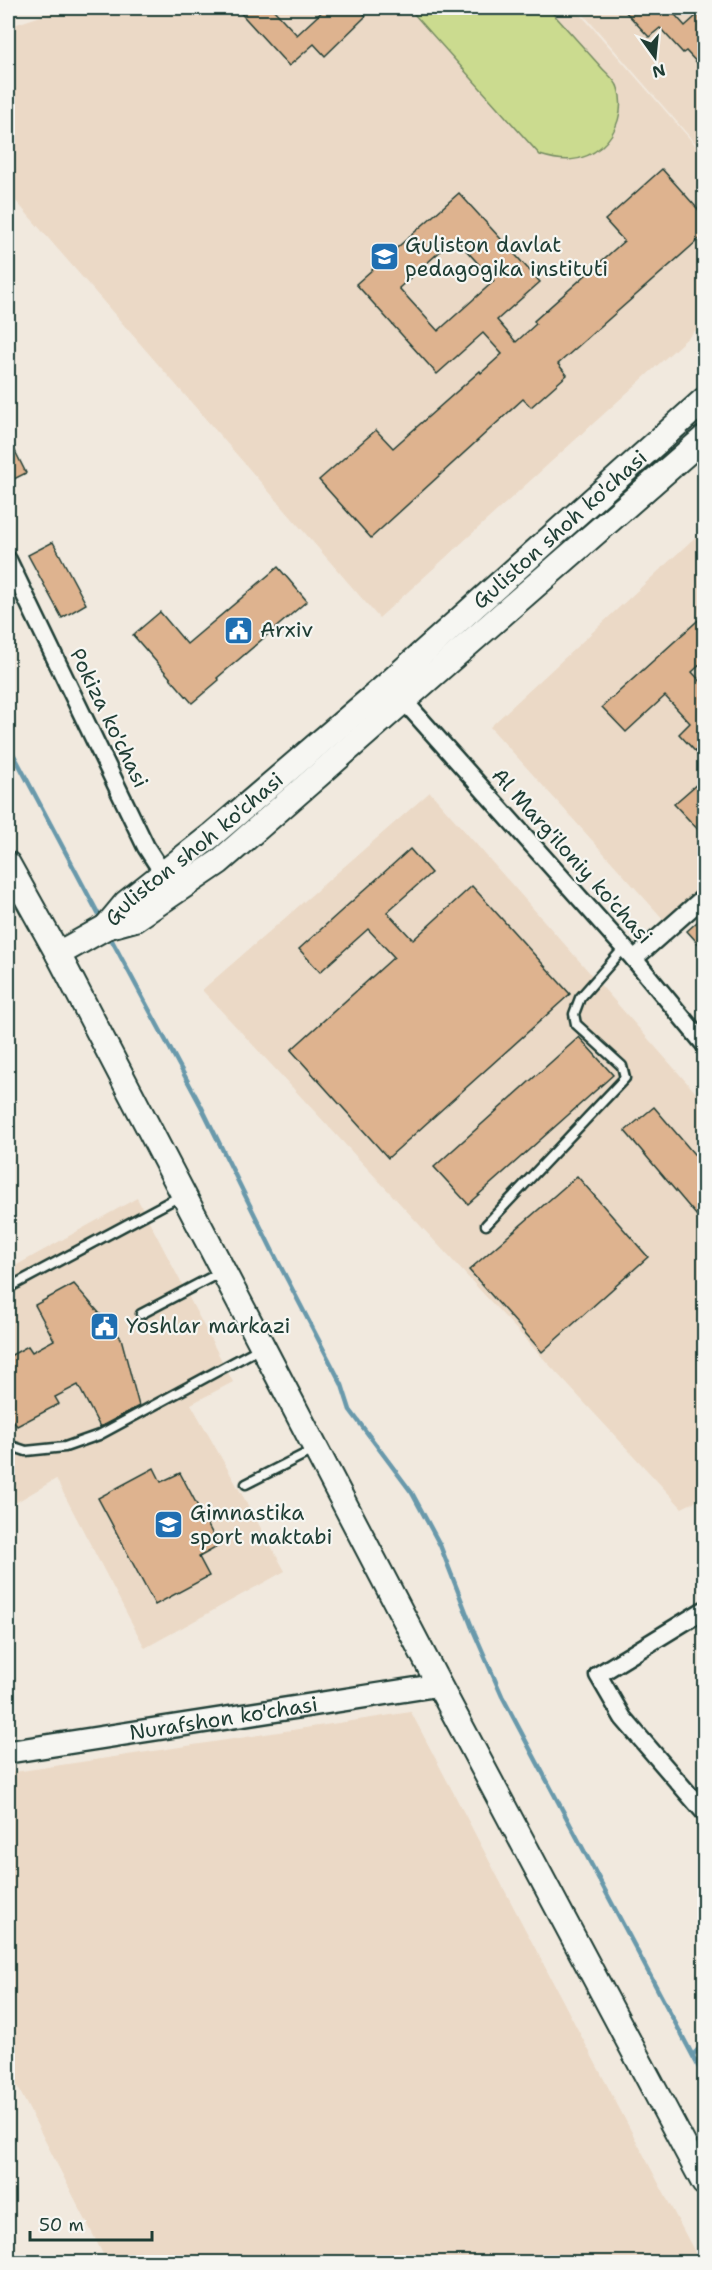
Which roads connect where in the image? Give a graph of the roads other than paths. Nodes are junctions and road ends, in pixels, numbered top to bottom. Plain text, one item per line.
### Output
1 (705, 400) edge
2 (705, 438) edge
3 (8, 560) edge
4 (388, 684) junction
5 (404, 701) junction
6 (8, 864) edge
7 (169, 883) junction
8 (705, 897) edge
9 (15, 898) edge
10 (65, 950) junction
11 (629, 954) junction
12 (705, 1044) edge
13 (183, 1195) junction
14 (486, 1225) dead end
15 (223, 1271) junction
16 (8, 1288) edge
17 (141, 1314) dead end
18 (262, 1347) junction
19 (8, 1444) edge
20 (316, 1448) junction
21 (246, 1484) dead end
22 (705, 1611) edge
23 (439, 1684) junction
24 (8, 1752) edge
25 (705, 1812) edge
26 (705, 2183) edge

1 - 4 main road, Guliston shoh ko'chasi
2 - 5 main road, Guliston shoh ko'chasi
3 - 7 street, Pokiza ko'chasi
4 - 5 street, Al Marg'iloniy ko'chasi
4 - 7 main road, Guliston shoh ko'chasi
5 - 7 main road, Guliston shoh ko'chasi
5 - 11 street, Al Marg'iloniy ko'chasi
6 - 9 main road
7 - 10 main road, Guliston shoh ko'chasi
8 - 11 street
9 - 10 main road
10 - 13 main road
11 - 12 street, Al Marg'iloniy ko'chasi
11 - 14 lane
13 - 15 main road
13 - 16 lane
15 - 17 lane
15 - 18 main road
18 - 19 lane
18 - 20 main road
20 - 21 lane
20 - 23 main road
22 - 25 street
23 - 24 street, Nurafshon ko'chasi
23 - 26 main road

